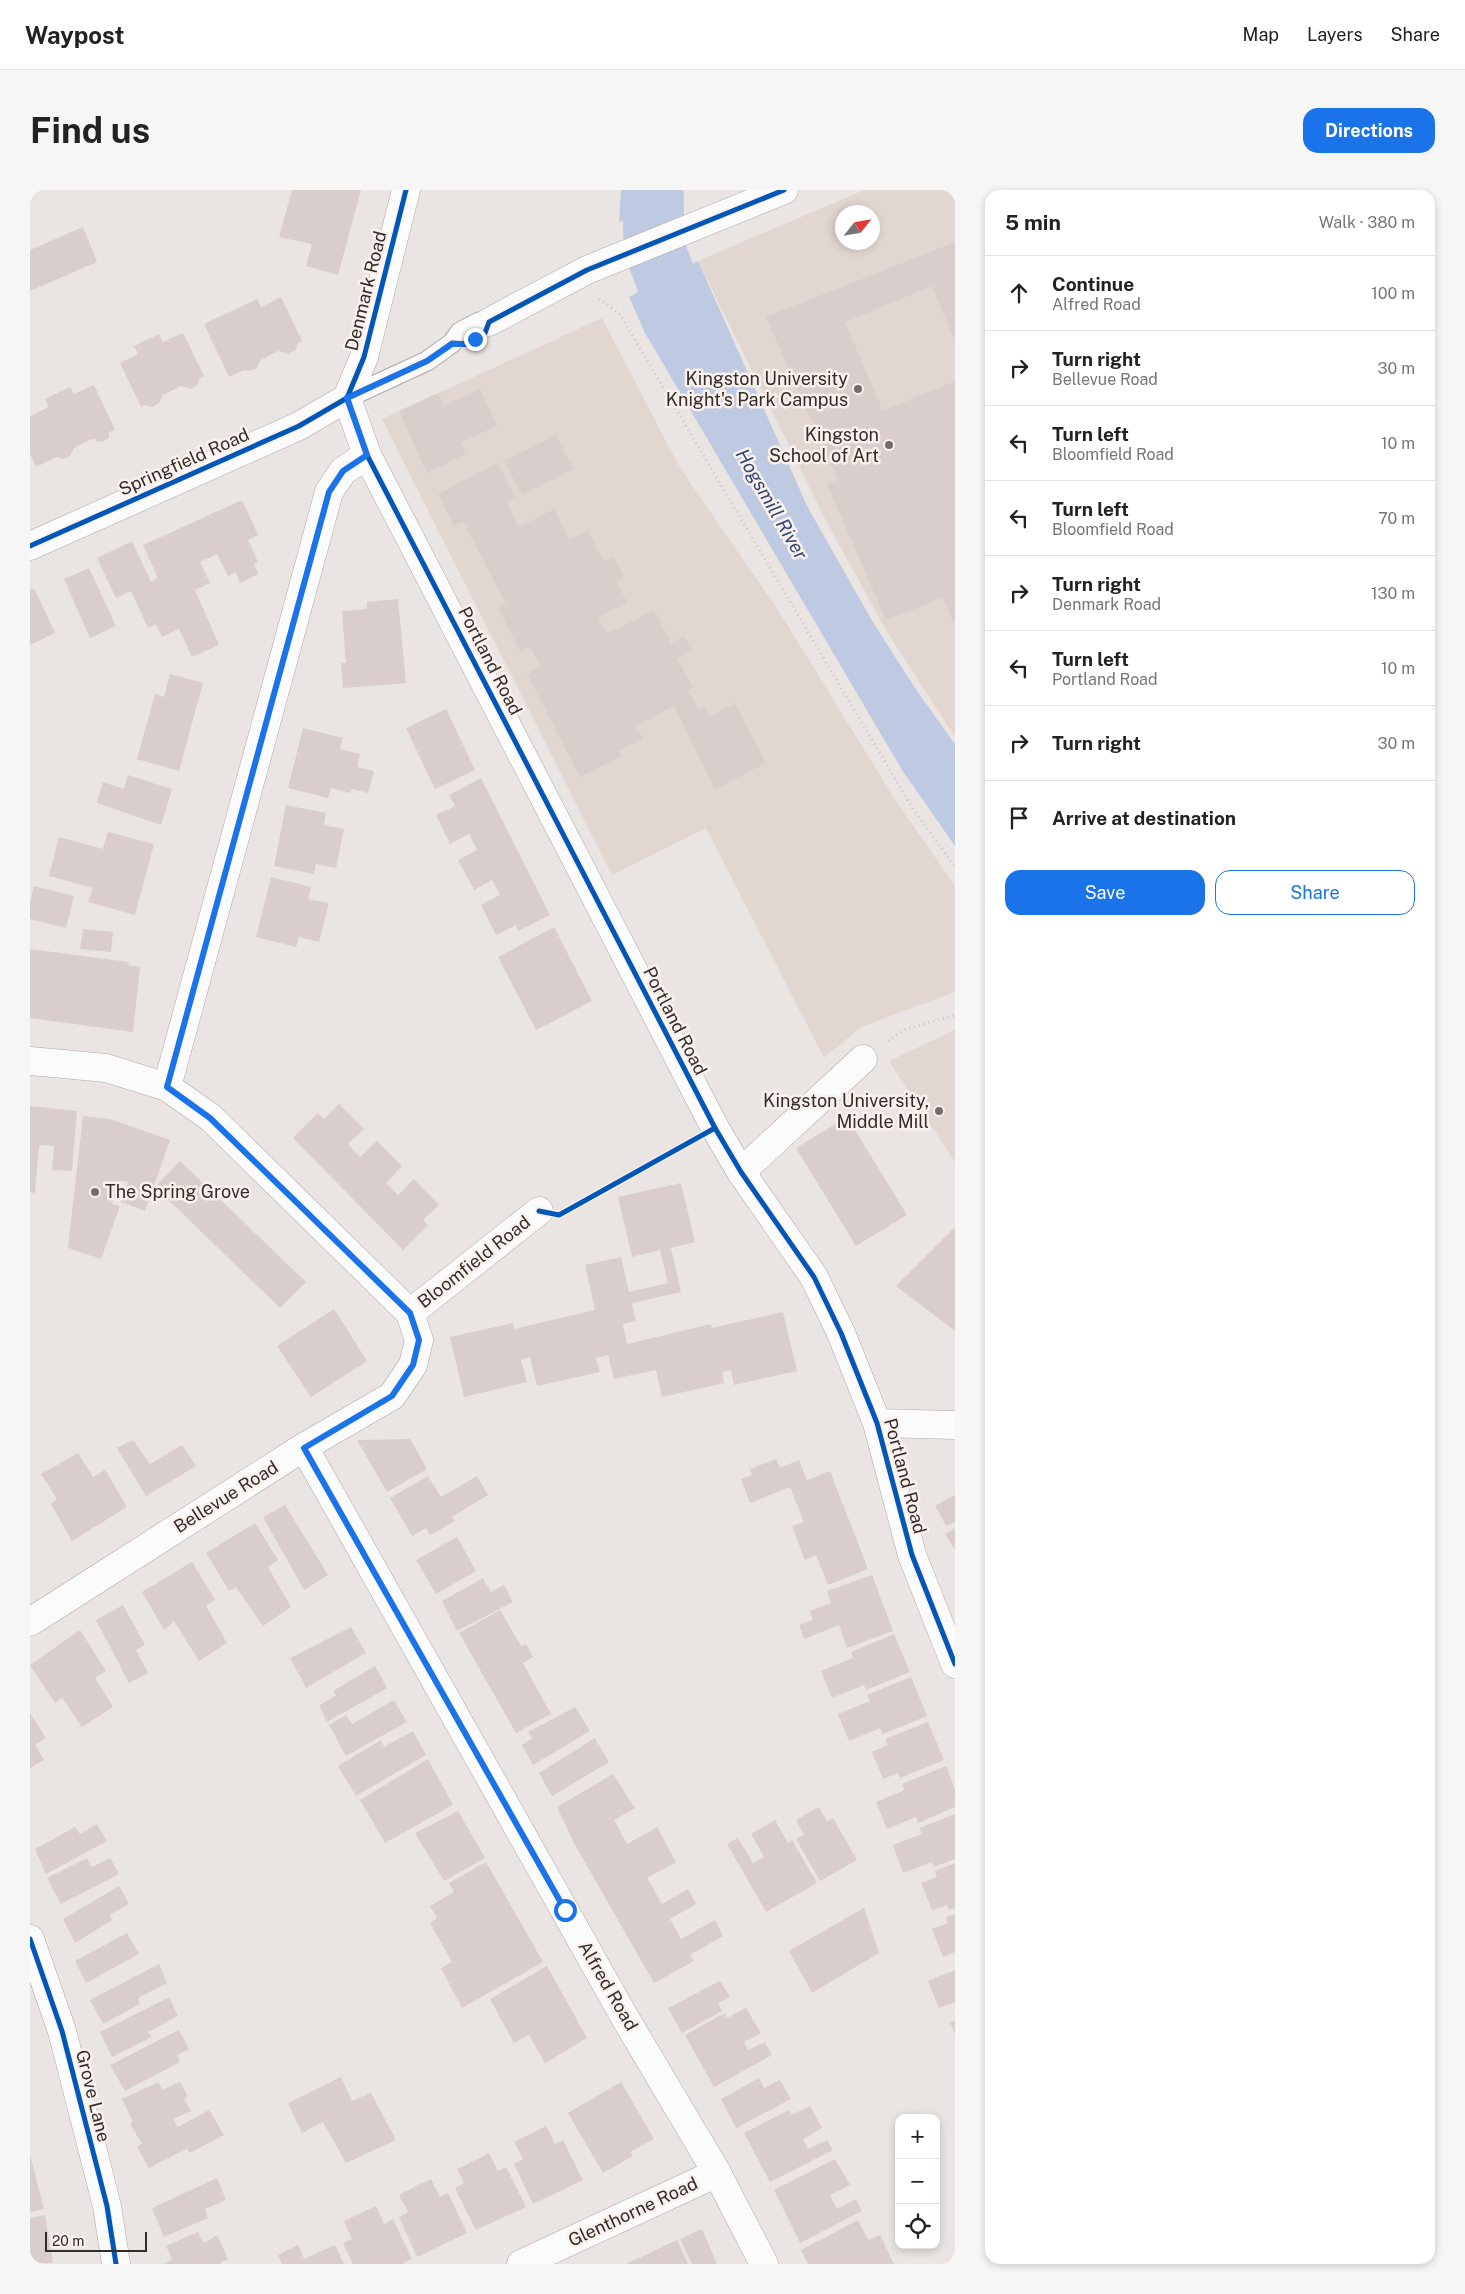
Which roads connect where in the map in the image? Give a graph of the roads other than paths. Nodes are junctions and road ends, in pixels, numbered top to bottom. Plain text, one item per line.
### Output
1 (406, 190) edge
2 (784, 190) edge
3 (488, 322) joint
4 (347, 398) junction
5 (367, 455) junction
6 (30, 546) edge
7 (863, 1059) road end
8 (30, 1061) edge
9 (167, 1087) junction
10 (741, 1172) junction
11 (539, 1211) dead end
12 (410, 1313) junction
13 (413, 1365) joint
14 (877, 1423) junction
15 (955, 1425) edge
16 (304, 1448) junction
17 (30, 1622) edge
18 (955, 1664) edge
19 (30, 1939) edge
20 (717, 2173) junction
21 (116, 2264) edge
22 (521, 2264) edge
23 (764, 2264) edge

1 - 4 street, Denmark Road
2 - 3 street
3 - 4 lane
4 - 5 street, Portland Road
4 - 6 street, Springfield Road
5 - 9 street
5 - 10 street, Portland Road
7 - 10 street
8 - 9 street, Bloomfield Road
9 - 12 street, Bloomfield Road
10 - 14 street, Portland Road
11 - 12 street, Bloomfield Road
12 - 13 street, Bloomfield Road
13 - 16 street, Bellevue Road
14 - 15 street
14 - 18 street, Portland Road
16 - 17 street, Bellevue Road
16 - 20 street, Alfred Road
19 - 21 street, Grove Lane
20 - 22 street, Glenthorne Road
20 - 23 street, Alfred Road

